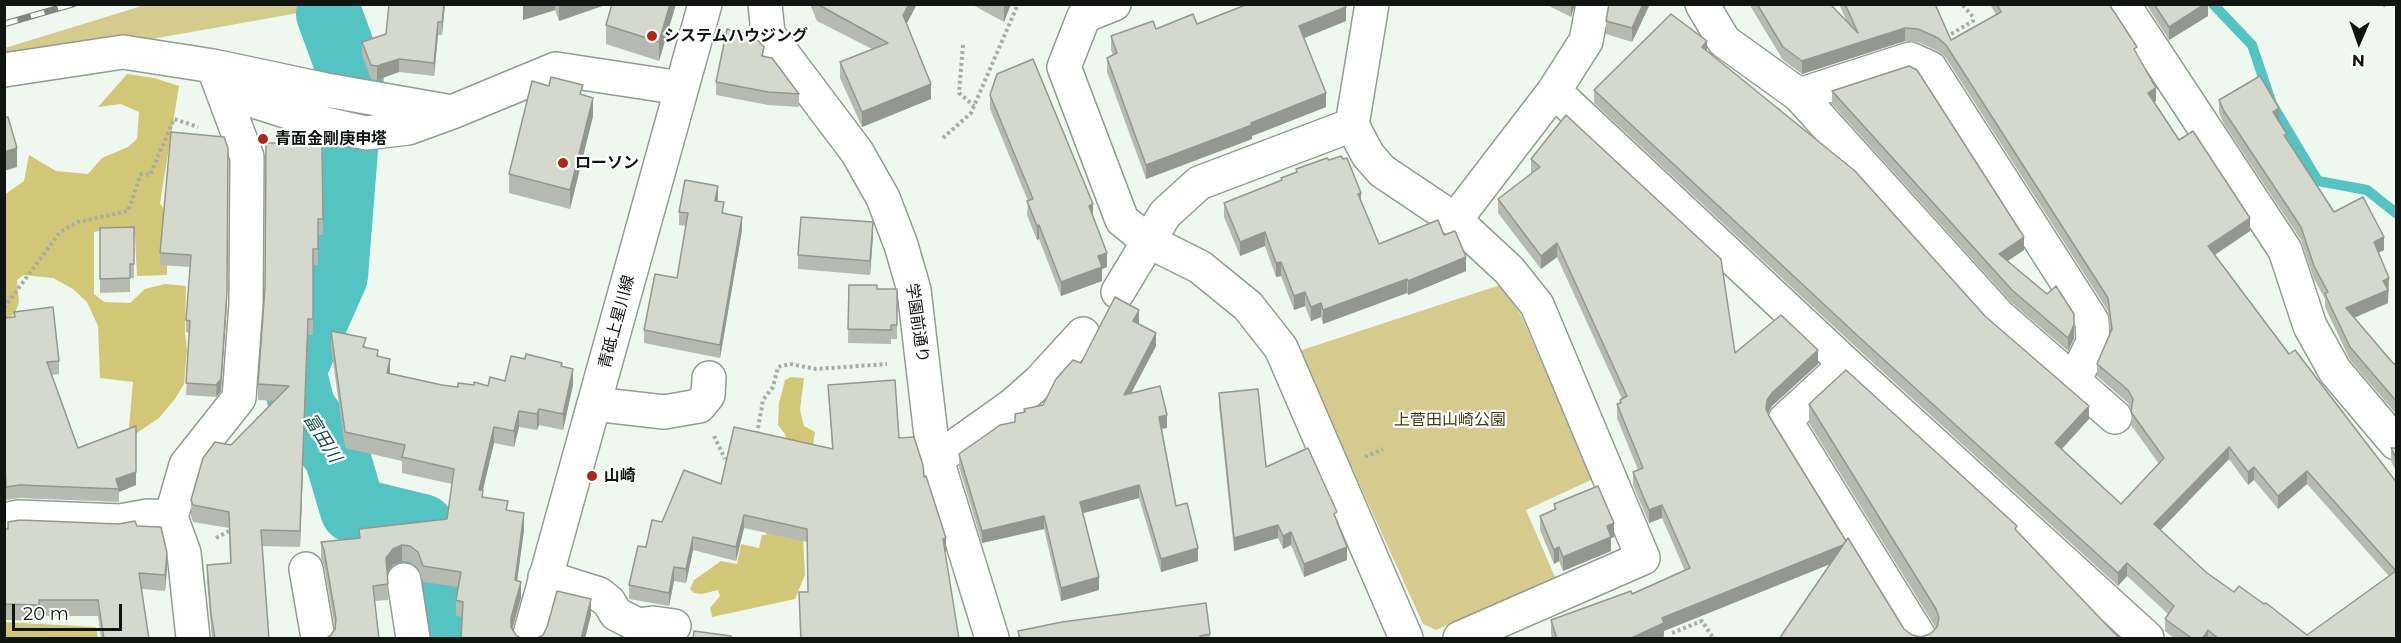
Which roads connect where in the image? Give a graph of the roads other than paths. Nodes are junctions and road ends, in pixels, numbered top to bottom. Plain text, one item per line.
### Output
1 (705, 4) edge
2 (765, 4) edge
3 (1114, 4) edge
4 (1372, 4) edge
5 (1593, 4) edge
6 (1702, 4) edge
7 (2123, 4) edge
8 (4, 70) edge
9 (218, 78) junction
10 (681, 88) junction
11 (1554, 91) junction
12 (1799, 94) junction
13 (452, 112) junction
14 (1352, 125) junction
15 (1455, 220) junction
16 (1148, 241) junction
17 (1118, 292) dead end
18 (1083, 334) dead end
19 (1846, 364) junction
20 (710, 378) dead end
21 (2074, 381) junction
22 (594, 404) junction
23 (2115, 417) dead end
24 (2397, 443) edge
25 (937, 459) junction
26 (171, 517) junction
27 (4, 520) edge
28 (306, 569) dead end
29 (545, 577) junction
30 (404, 580) dead end
31 (674, 626) dead end
32 (193, 639) edge
33 (318, 639) edge
34 (413, 639) edge
35 (529, 639) edge
36 (992, 639) edge
37 (1406, 639) edge
38 (1460, 639) edge
39 (1920, 639) edge
40 (2147, 639) edge

1 - 10 street, 青砥上星川線
2 - 25 street, 学園前通り
3 - 16 street
4 - 14 street
5 - 11 street
6 - 12 street
7 - 24 street
8 - 9 street
9 - 13 street
9 - 13 street
9 - 26 street
10 - 13 street
10 - 22 street, 青砥上星川線
11 - 15 street
11 - 19 street
12 - 21 street
12 - 21 street
14 - 15 street
14 - 16 street
15 - 38 street
16 - 17 street
16 - 37 street
18 - 25 street
19 - 39 street
19 - 40 street
20 - 22 street
21 - 23 street
22 - 29 street, 青砥上星川線
25 - 36 street, 学園前通り
26 - 27 street
26 - 32 street
28 - 33 street
29 - 31 street
29 - 35 street, 青砥上星川線
30 - 34 street

